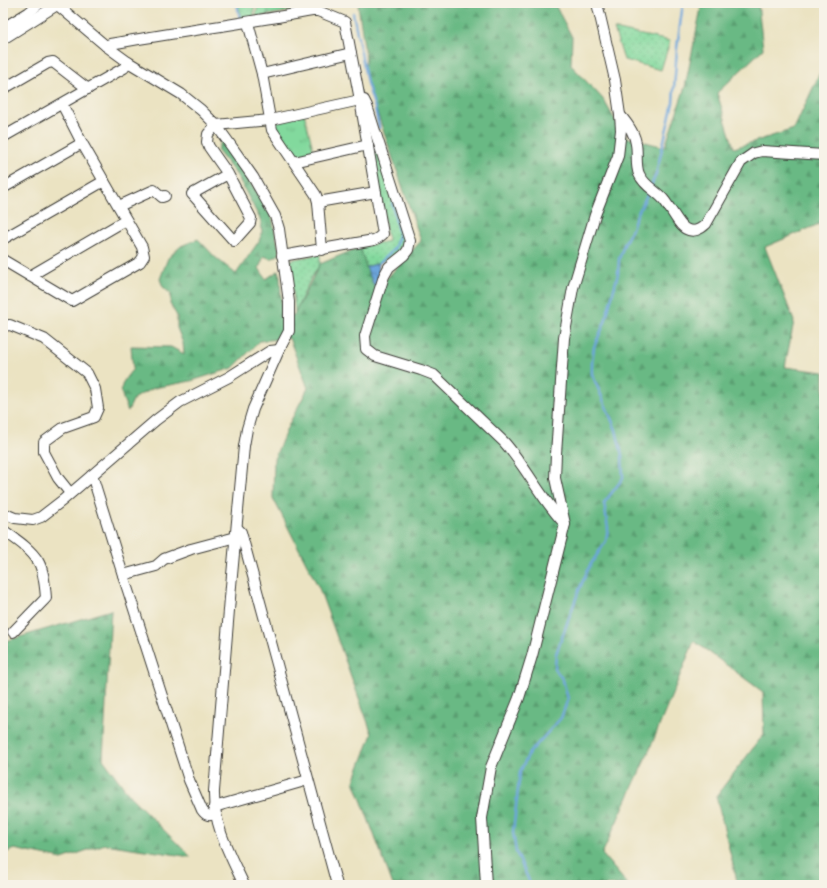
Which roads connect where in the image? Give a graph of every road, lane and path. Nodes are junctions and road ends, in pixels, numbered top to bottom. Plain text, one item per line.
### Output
1 (40, 3) edge
2 (597, 3) edge
3 (56, 4) edge
4 (248, 23) junction
5 (3, 28) edge
6 (3, 39) edge
7 (106, 46) junction
8 (351, 53) junction
9 (128, 62) junction
10 (262, 74) junction
11 (88, 88) junction
12 (3, 89) edge
13 (360, 100) junction
14 (62, 104) junction
15 (620, 115) junction
16 (270, 120) junction
17 (216, 126) junction
18 (3, 138) edge
19 (82, 143) junction
20 (368, 145) junction
21 (824, 155) edge
22 (294, 162) junction
23 (228, 174) junction
24 (104, 181) junction
25 (3, 188) edge
26 (376, 192) junction
27 (165, 196) dead end
28 (318, 202) junction
29 (119, 206) junction
30 (126, 220) junction
31 (3, 239) edge
32 (322, 250) junction
33 (282, 256) junction
34 (3, 260) edge
35 (30, 276) junction
36 (3, 326) edge
37 (279, 350) junction
38 (92, 475) junction
39 (70, 493) junction
40 (3, 514) edge
41 (564, 524) junction
42 (3, 530) edge
43 (237, 533) junction
44 (123, 575) junction
45 (13, 632) dead end
46 (308, 780) junction
47 (215, 811) junction
48 (244, 885) edge
49 (337, 885) edge
50 (486, 885) edge

1 - 5 street
2 - 15 street
3 - 6 street
3 - 7 street
4 - 7 street
4 - 8 street
4 - 10 street
7 - 9 street
8 - 10 street
8 - 13 street
9 - 11 street
9 - 17 street
10 - 16 street
11 - 12 street
11 - 14 street
13 - 16 street
13 - 20 street
13 - 41 street
14 - 18 street
14 - 19 street
15 - 21 street
15 - 41 street
16 - 17 street
16 - 22 street
17 - 23 street
17 - 33 street
19 - 24 street
19 - 25 street
20 - 22 street
20 - 26 street
22 - 28 street
23 - 23 street
24 - 29 street
24 - 31 street
26 - 28 street
26 - 32 street
27 - 29 street
28 - 32 street
29 - 30 street
30 - 35 street
30 - 35 street
32 - 33 street
33 - 37 street
34 - 35 street
36 - 39 street
37 - 38 street
37 - 43 street
38 - 39 street
38 - 44 street
39 - 40 street
41 - 50 street
42 - 45 street
43 - 44 street
43 - 46 street
43 - 47 street
44 - 47 street
46 - 47 street
46 - 49 street
47 - 48 street

